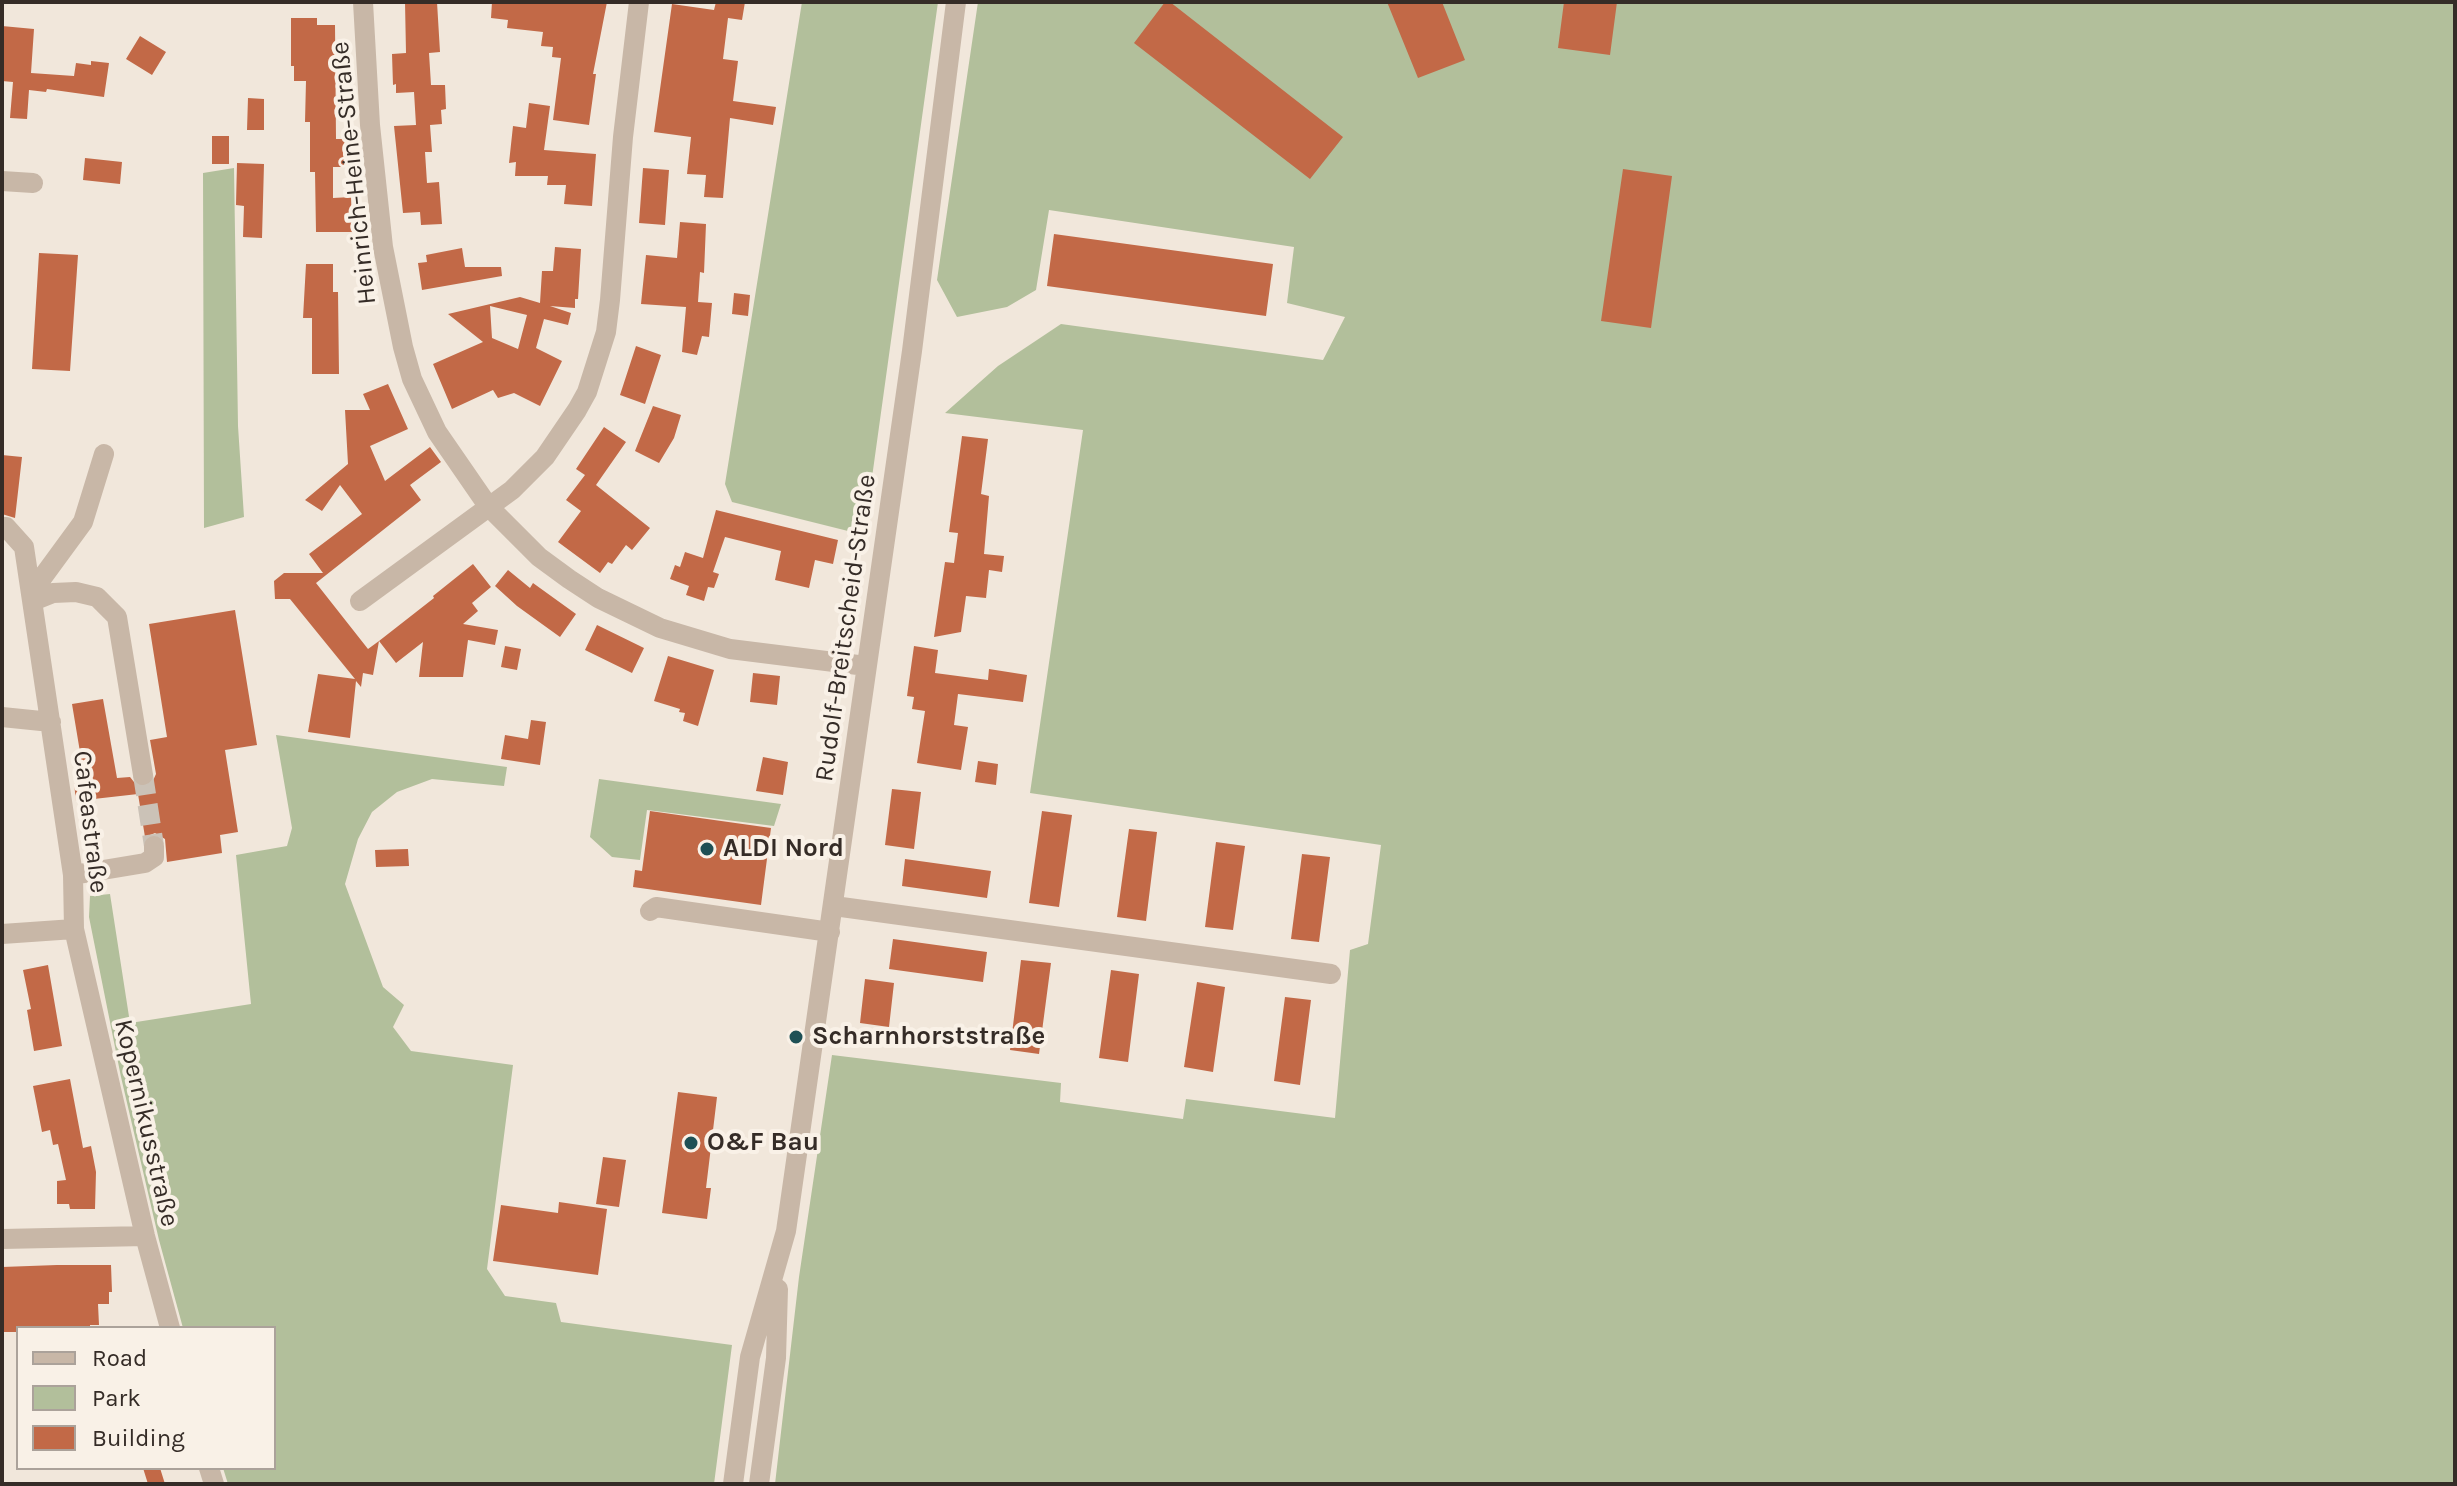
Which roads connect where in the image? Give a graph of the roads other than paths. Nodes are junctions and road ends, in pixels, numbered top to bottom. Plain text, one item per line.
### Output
1 (363, 2) edge
2 (639, 2) edge
3 (956, 2) edge
4 (2, 181) edge
5 (33, 183) dead end
6 (104, 454) dead end
7 (488, 506) junction
8 (2, 527) edge
9 (32, 597) junction
10 (360, 601) dead end
11 (866, 666) junction
12 (2, 717) edge
13 (51, 722) junction
14 (143, 775) tunnel mouth
15 (154, 846) dead end
16 (73, 875) junction
17 (834, 906) junction
18 (650, 911) dead end
19 (75, 920) junction
20 (830, 932) junction
21 (2, 934) edge
22 (1331, 974) dead end
23 (145, 1236) junction
24 (2, 1239) edge
25 (779, 1261) junction
26 (169, 1326) edge
27 (733, 1484) edge
28 (759, 1484) edge

1 - 7 street, Heinrich-Heine-Straße
2 - 7 street
3 - 11 street, Rudolf-Breitscheid-Straße
4 - 5 street
6 - 9 street
7 - 10 street
7 - 11 street, Heinrich-Heine-Straße
8 - 9 street, Cafeastraße
9 - 13 street, Cafeastraße
9 - 14 street
11 - 17 street, Rudolf-Breitscheid-Straße
12 - 13 street
13 - 16 street, Cafeastraße
15 - 16 street
16 - 19 street, Cafeastraße
17 - 20 street, Rudolf-Breitscheid-Straße
17 - 22 street
18 - 20 street
19 - 21 street
19 - 23 street, Kopernikusstraße
20 - 25 street, Rudolf-Breitscheid-Straße
23 - 24 street
23 - 26 street, Kopernikusstraße
25 - 27 street, Rudolf-Breitscheid-Straße
25 - 28 street, Rudolf-Breitscheid-Straße

